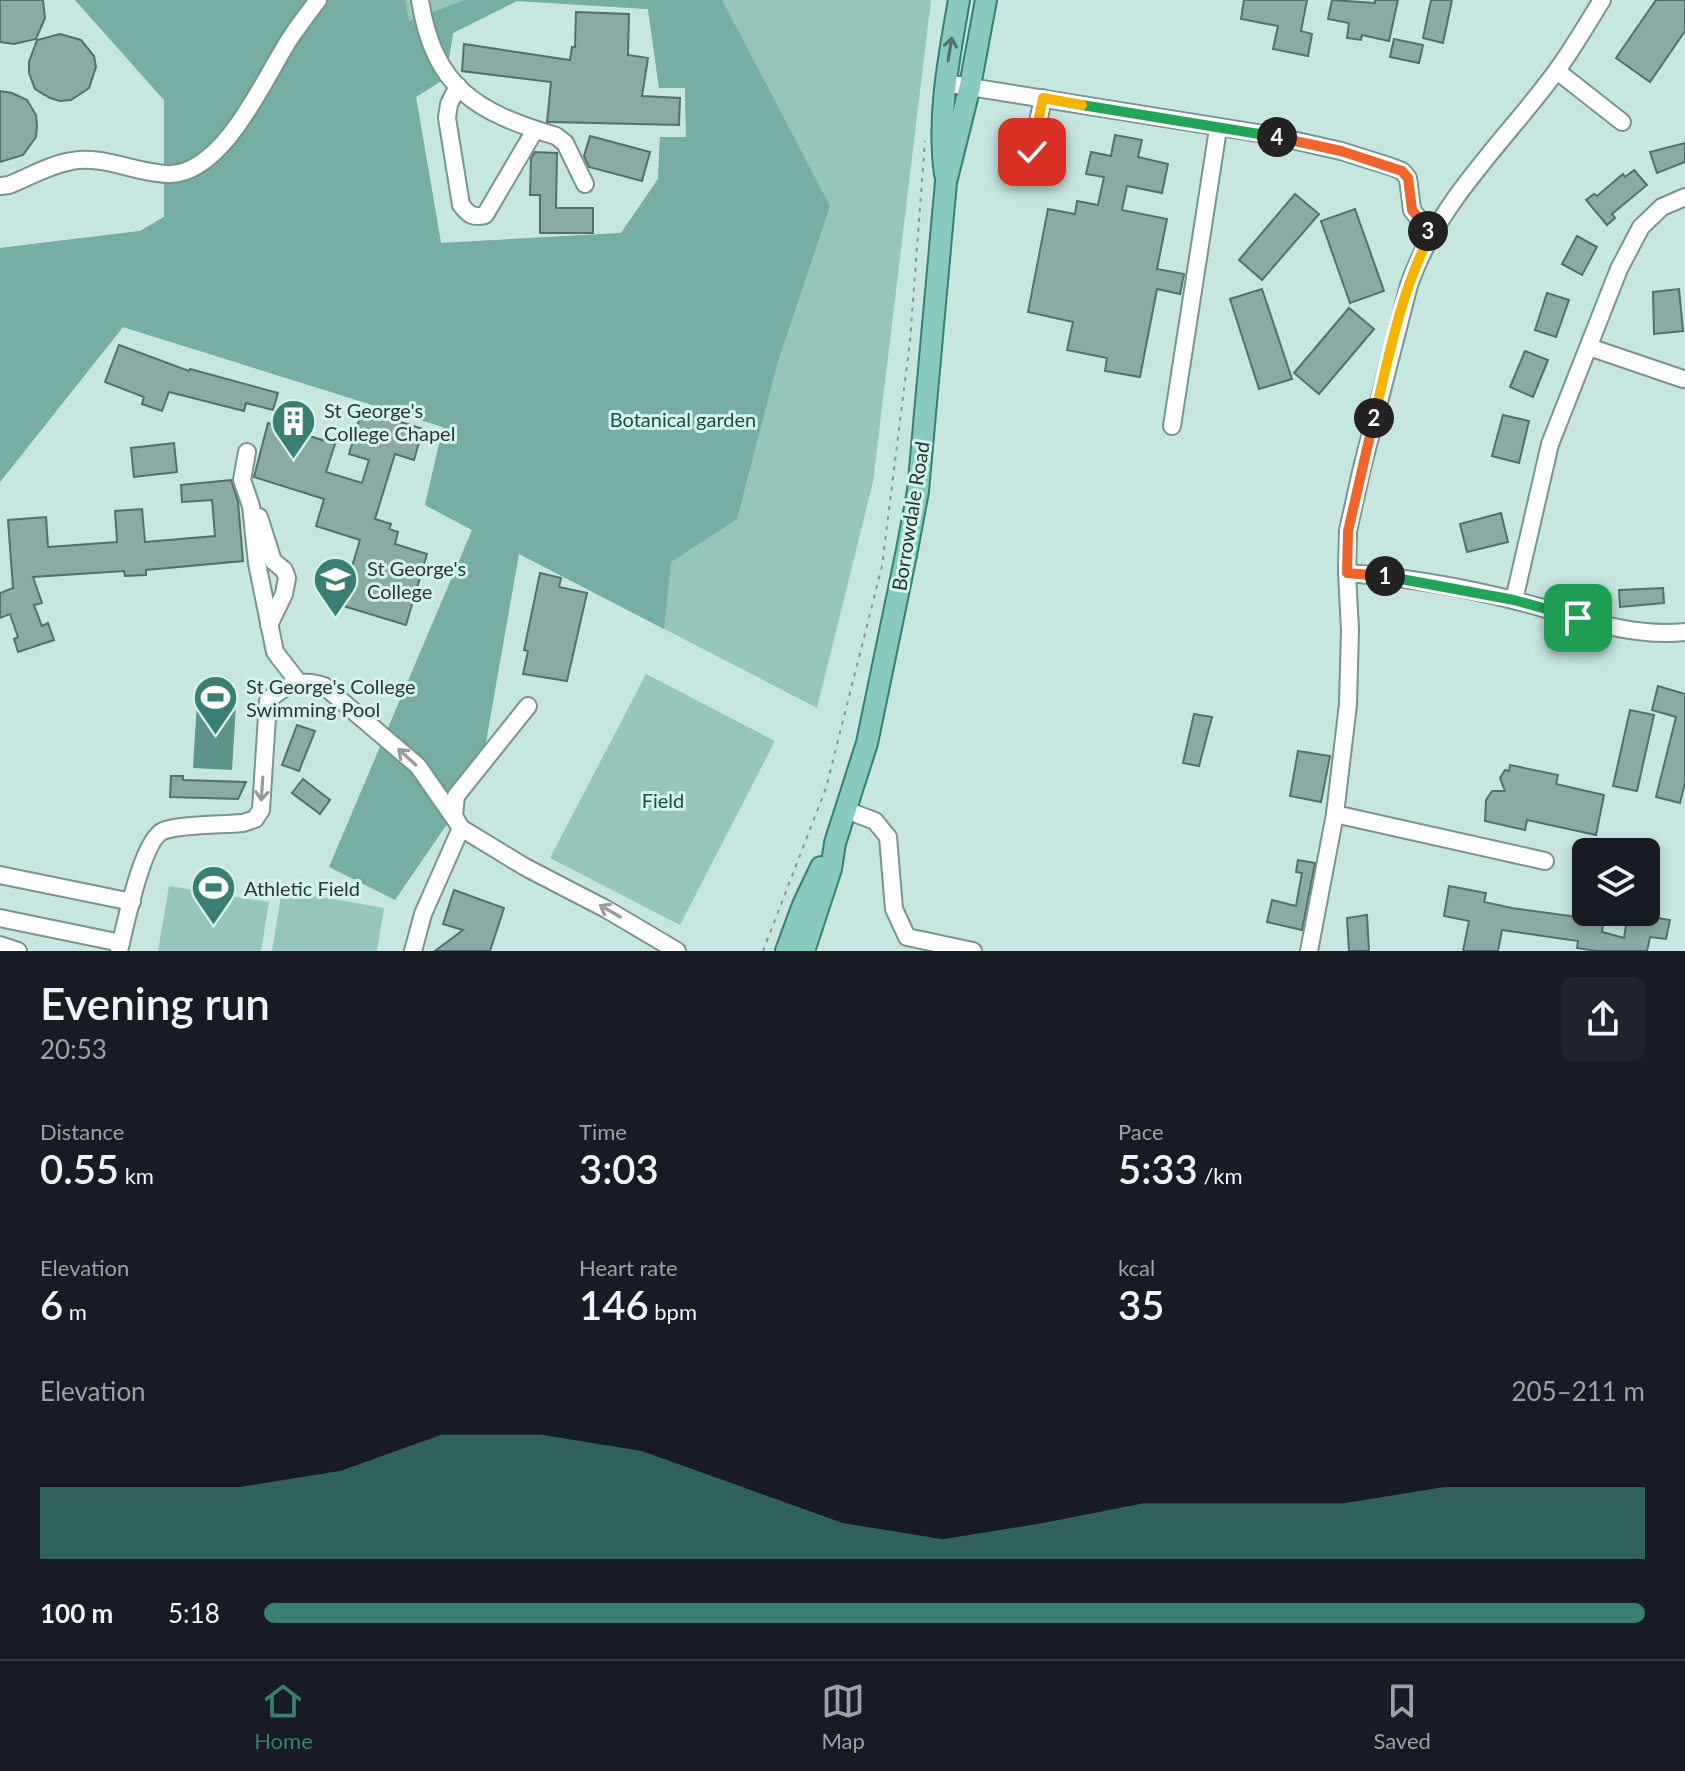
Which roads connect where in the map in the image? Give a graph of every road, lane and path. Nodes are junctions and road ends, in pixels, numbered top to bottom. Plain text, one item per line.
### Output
1 (318, 0) edge
2 (420, 0) edge
3 (959, 0) edge
4 (986, 0) edge
5 (1602, 0) edge
6 (1557, 71) junction
7 (945, 83) junction
8 (458, 86) junction
9 (970, 86) junction
10 (1043, 98) junction
11 (1622, 122) dead end
12 (1218, 129) junction
13 (535, 130) junction
14 (925, 136) dead end
15 (1032, 152) dead end
16 (946, 182) junction
17 (585, 184) dead end
18 (0, 186) edge
19 (1685, 197) edge
20 (1431, 234) junction
21 (1589, 347) junction
22 (1683, 379) dead end
23 (1172, 426) dead end
24 (247, 452) dead end
25 (265, 562) junction
26 (1347, 573) junction
27 (1514, 600) junction
28 (269, 625) junction
29 (1685, 632) edge
30 (299, 683) junction
31 (528, 706) dead end
32 (846, 810) junction
33 (1335, 814) junction
34 (461, 828) junction
35 (835, 843) junction
36 (1545, 861) dead end
37 (0, 875) edge
38 (132, 902) junction
39 (0, 918) edge
40 (904, 944) edge
41 (0, 945) edge
42 (120, 947) edge
43 (18, 951) edge
44 (413, 951) edge
45 (677, 951) edge
46 (763, 951) edge
47 (786, 951) edge
48 (804, 951) edge
49 (973, 951) edge
50 (1309, 951) edge

1 - 18 street
2 - 8 street
7 -> 3 main road, Borrowdale Road
4 - 9 main road, Borrowdale Road
5 - 6 street
6 - 11 street
6 - 20 street
7 - 9 street
7 - 16 main road, Borrowdale Road
8 - 13 street
8 - 13 street
9 - 10 street
9 - 16 main road, Borrowdale Road
10 - 12 street
10 - 15 street
12 - 20 street
12 - 23 street
13 - 17 street
14 - 46 path
16 - 32 main road, Borrowdale Road
19 - 21 street
20 - 26 street
21 - 22 street
21 - 27 street
24 - 25 street
25 - 28 street
25 - 28 street
26 - 27 street
26 - 33 street
27 - 29 street
28 - 30 street
34 -> 30 street
30 -> 38 street
31 - 34 street
32 - 35 main road, Borrowdale Road
32 - 40 street
33 - 36 street
33 - 50 street
34 - 44 street
45 -> 34 street
35 - 47 main road, Borrowdale Road
35 - 48 main road, Borrowdale Road
37 - 38 street
38 - 42 street
39 - 42 street
40 - 49 street
41 - 43 street

